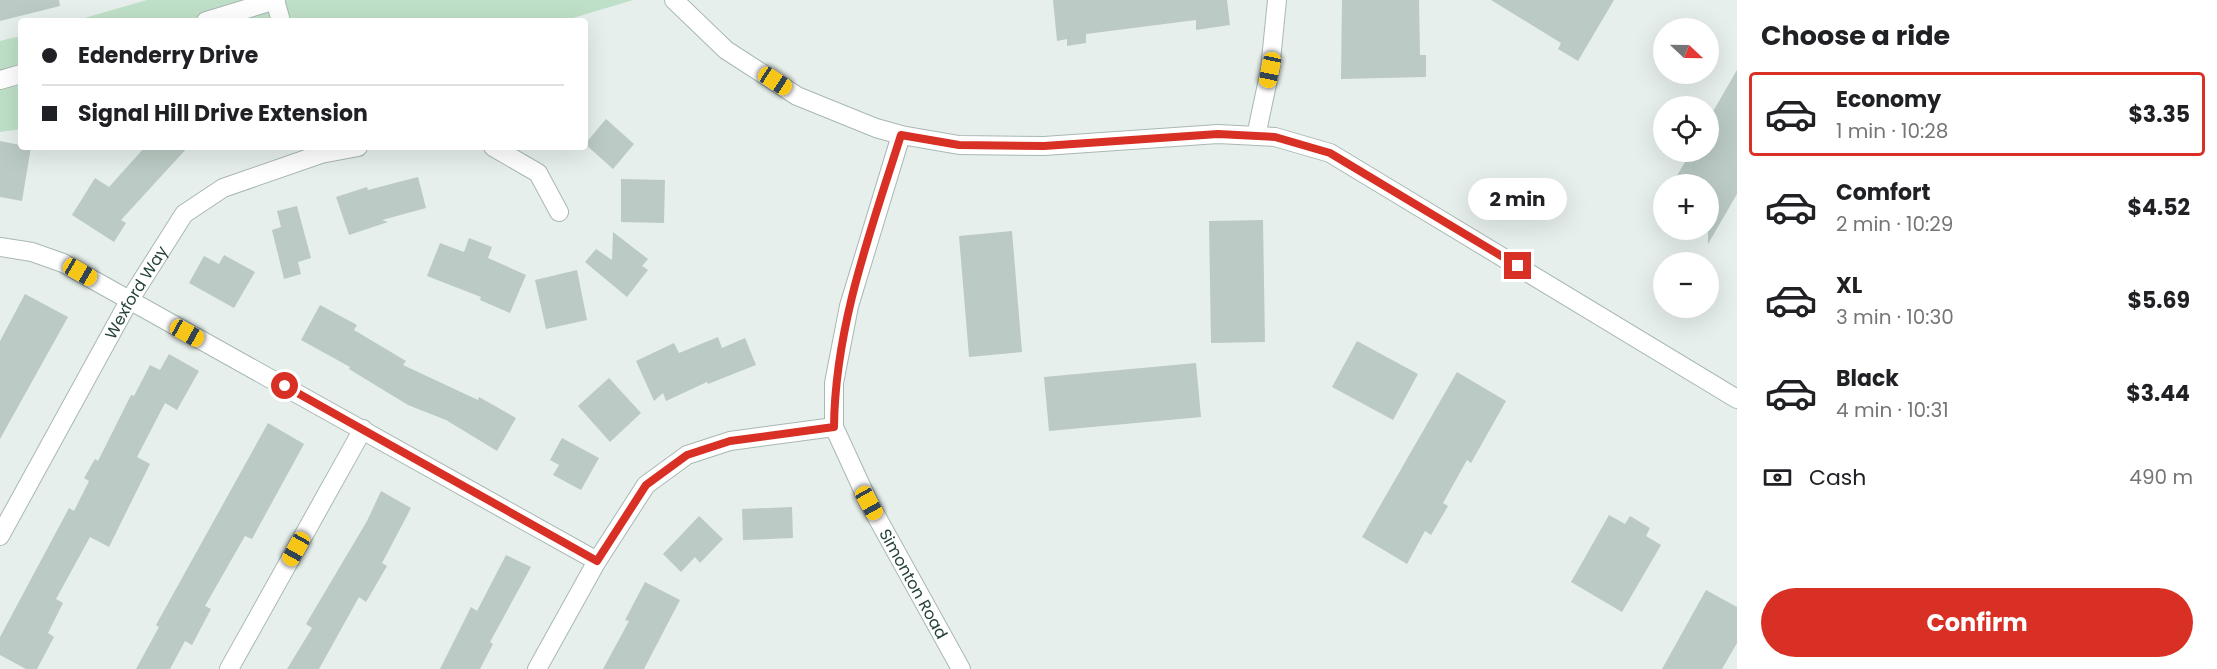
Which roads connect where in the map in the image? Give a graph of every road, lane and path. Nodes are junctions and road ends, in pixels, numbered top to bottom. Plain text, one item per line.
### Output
1 (276, 0) edge
2 (675, 0) edge
3 (1277, 0) edge
4 (216, 18) edge
5 (281, 18) edge
6 (18, 75) edge
7 (0, 80) edge
8 (901, 135) junction
9 (1256, 136) junction
10 (498, 150) edge
11 (320, 151) edge
12 (559, 212) dead end
13 (0, 247) edge
14 (129, 301) junction
15 (1737, 399) edge
16 (834, 427) junction
17 (363, 429) junction
18 (0, 536) edge
19 (597, 561) junction
20 (229, 669) edge
21 (537, 669) edge
22 (961, 669) edge

1 - 4 street
1 - 5 street
2 - 8 street
3 - 9 street
6 - 7 street
8 - 9 street
8 - 16 street, Simonton Road
9 - 15 street
10 - 12 street
11 - 14 street, Wexford Way
13 - 14 street
14 - 17 street
14 - 18 street, Wexford Way
16 - 19 street
16 - 22 street, Simonton Road
17 - 19 street
17 - 20 street
19 - 21 street

